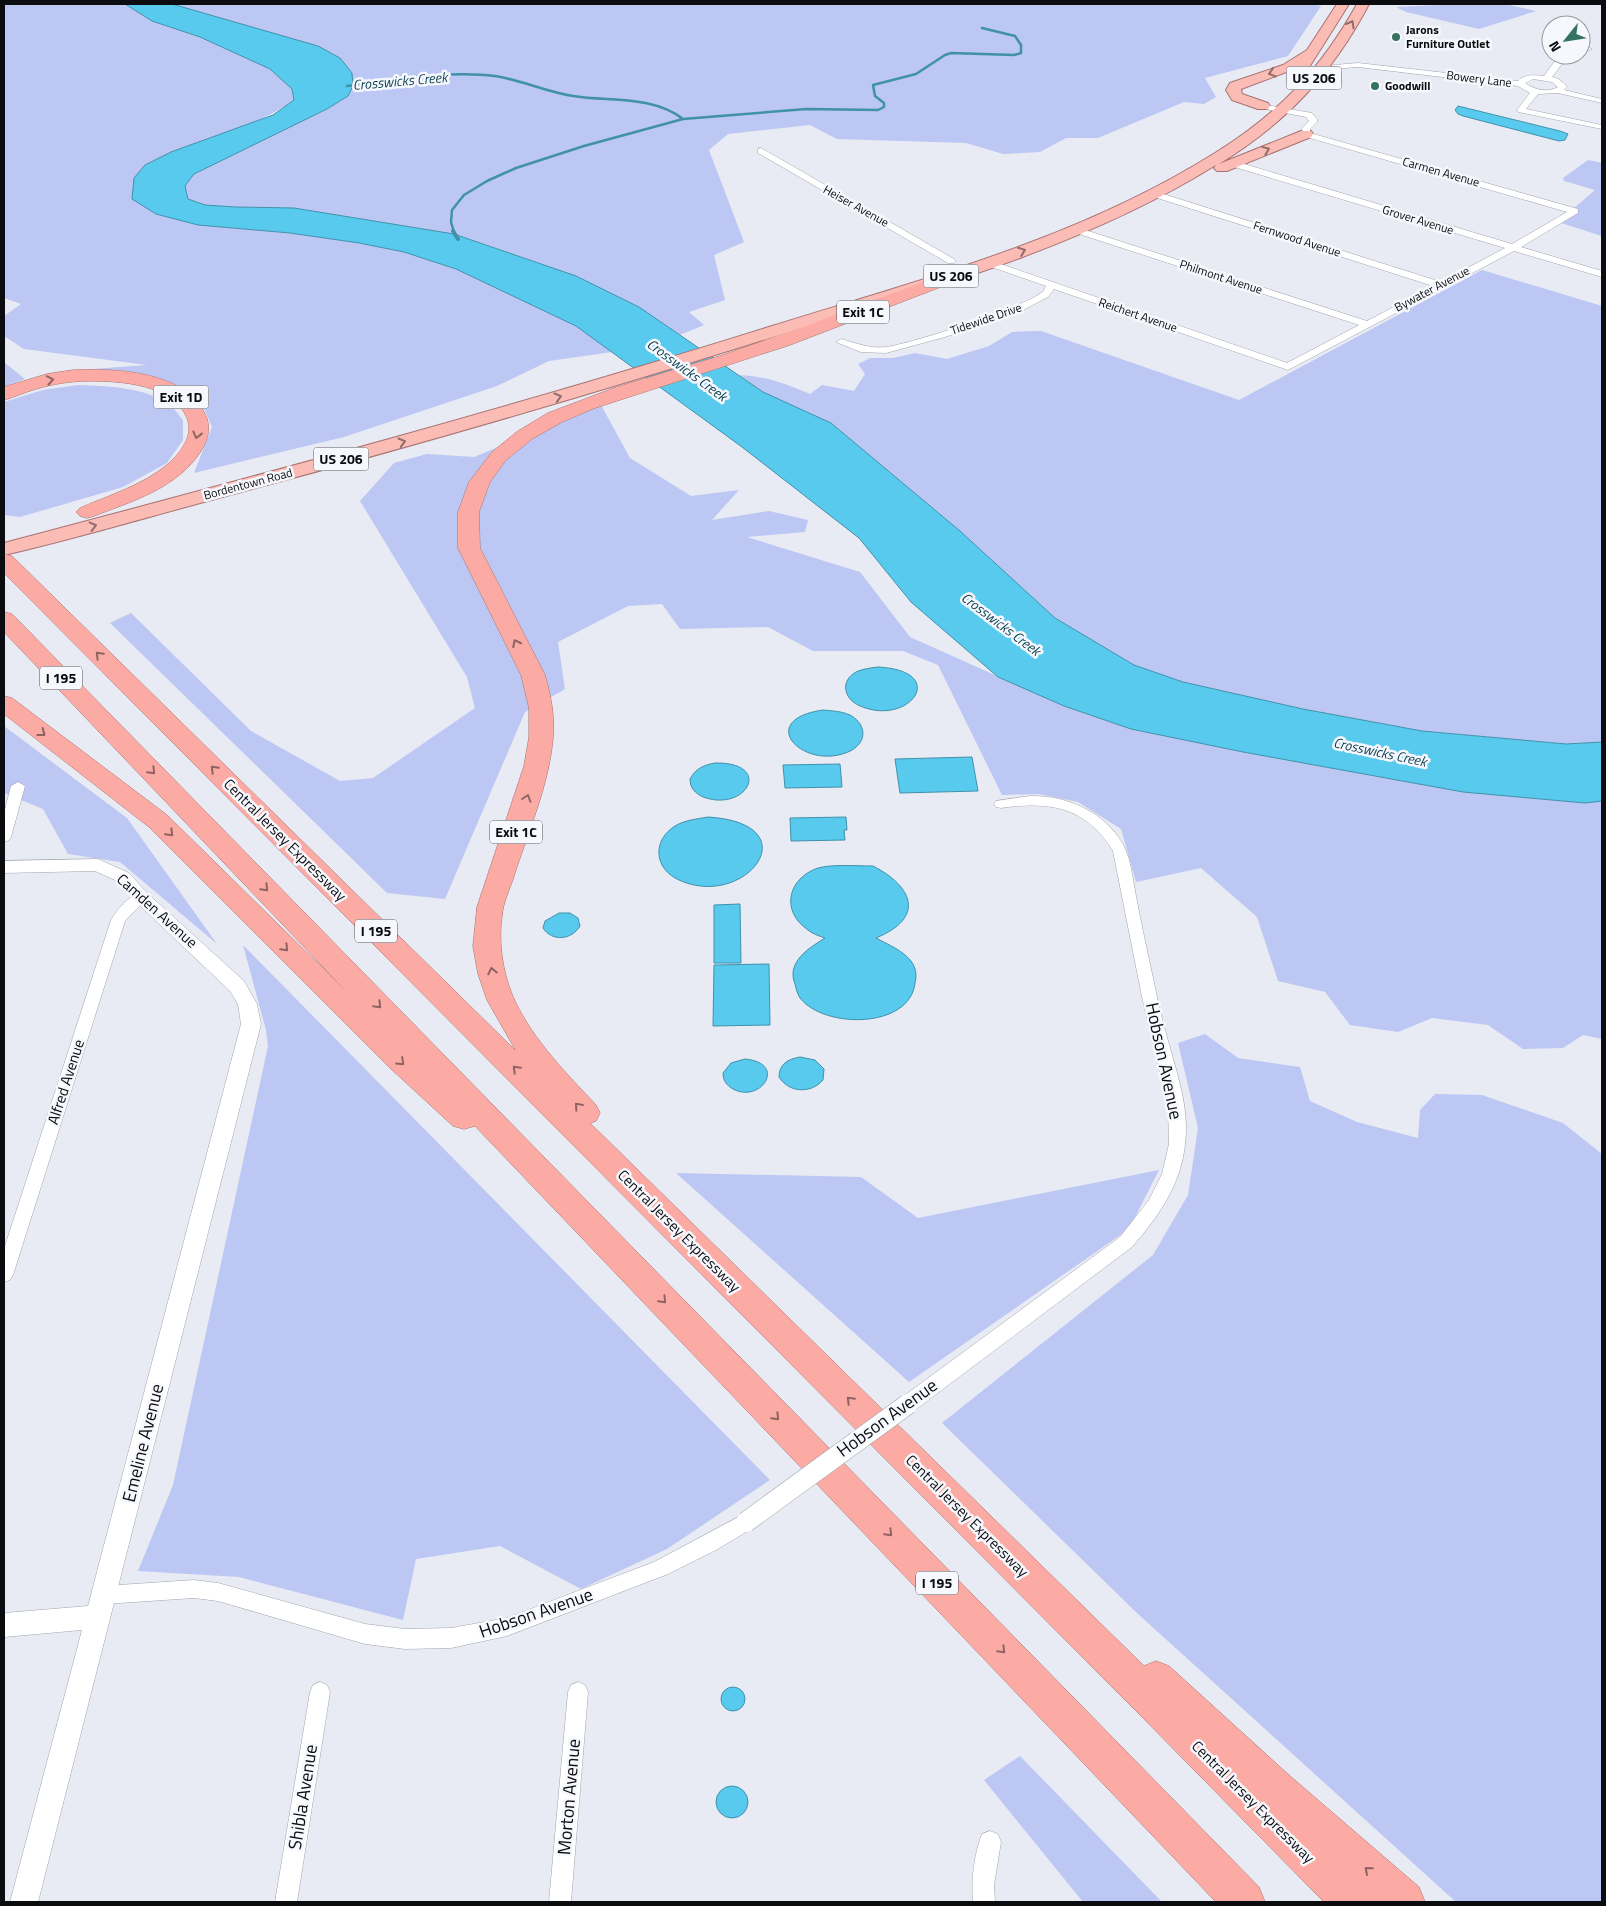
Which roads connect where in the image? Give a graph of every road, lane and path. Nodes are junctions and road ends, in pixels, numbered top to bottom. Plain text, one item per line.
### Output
1 (1328, 4) edge
2 (1343, 4) edge
3 (1363, 4) edge
4 (1324, 34) junction
5 (1315, 50) junction
6 (1342, 54) junction
7 (1557, 65) edge
8 (1319, 71) junction
9 (1547, 78) junction
10 (1521, 82) junction
11 (1288, 83) dead end
12 (1558, 91) junction
13 (1536, 92) junction
14 (1276, 94) dead end
15 (1602, 100) edge
16 (1284, 109) junction
17 (1257, 110) junction
18 (1602, 127) edge
19 (1306, 134) junction
20 (1220, 138) dead end
21 (761, 152) dead end
22 (1234, 164) junction
23 (1171, 185) junction
24 (1154, 194) junction
25 (1575, 211) joint
26 (1076, 230) junction
27 (1511, 247) junction
28 (952, 261) junction
29 (989, 263) junction
30 (971, 270) joint
31 (1602, 274) edge
32 (1052, 285) junction
33 (1440, 285) junction
34 (1366, 324) junction
35 (742, 341) junction
36 (841, 342) dead end
37 (1288, 367) joint
38 (631, 374) junction
39 (4, 394) edge
40 (87, 512) junction
41 (40, 532) junction
42 (4, 535) edge
43 (4, 549) edge
44 (4, 561) edge
45 (4, 619) edge
46 (4, 635) edge
47 (4, 703) edge
48 (118, 736) junction
49 (18, 786) dead end
50 (1001, 804) dead end
51 (4, 837) edge
52 (4, 867) edge
53 (141, 897) junction
54 (237, 986) joint
55 (629, 1265) junction
56 (4, 1276) edge
57 (749, 1300) junction
58 (897, 1447) junction
59 (101, 1606) junction
60 (4, 1625) edge
61 (320, 1692) dead end
62 (578, 1692) dead end
63 (990, 1842) dead end
64 (24, 1902) edge
65 (286, 1902) edge
66 (560, 1902) edge
67 (984, 1902) edge
68 (1244, 1902) edge
69 (1353, 1902) edge
70 (1404, 1902) edge

1 - 4 highway
2 - 4 highway, US 206
6 -> 3 highway, US 206
4 - 5 highway, US 206
5 - 11 highway, US 206
5 -> 17 highway
6 - 8 highway, US 206
6 - 10 street, Bowery Lane
7 - 9 street
8 - 10 street, Bowery Lane
8 - 16 highway, US 206
9 - 10 street
9 - 12 street
10 - 13 street
12 - 13 street
12 - 15 street
13 - 18 street
14 - 17 highway, US 206
16 - 17 street
16 - 19 street
16 - 23 highway, US 206
22 -> 19 highway
19 - 25 street, Carmen Avenue
20 - 28 highway, US 206
21 - 28 street, Heiser Avenue
22 - 23 highway
22 - 27 street, Grover Avenue
23 - 24 highway, US 206
24 - 26 highway, US 206
24 - 33 street, Fernwood Avenue
25 - 27 street, Bywater Avenue
29 -> 26 highway, US 206
26 - 34 street, Philmont Avenue
27 - 31 street, Grover Avenue
27 - 33 street, Bywater Avenue
28 - 35 highway, US 206
29 - 30 highway, US 206
29 - 32 street, Reichert Avenue
30 - 35 highway, Exit 1C
32 - 36 street, Tidewide Drive
32 - 37 street, Reichert Avenue
33 - 34 street, Bywater Avenue
34 - 37 street, Bywater Avenue
35 - 38 highway, Exit 1C
35 - 38 highway, US 206
38 - 40 highway, Bordentown Road / US 206
41 -> 38 highway, Bordentown Road / US 206
57 -> 38 highway, Exit 1C
39 -> 40 highway, Exit 1D
40 - 41 highway, Bordentown Road / US 206
41 - 42 highway, Bordentown Road / US 206
41 - 43 highway, Bordentown Road / US 206
57 -> 44 highway, Central Jersey Expressway / I 195
45 - 48 highway, I 195
46 - 48 highway
47 -> 55 highway
48 -> 55 highway, I 195
49 - 51 street
50 - 59 street, Hobson Avenue, bridge
52 - 53 street, Camden Avenue
53 - 54 street, Camden Avenue
53 - 56 street, Alfred Avenue
54 - 59 street, Emeline Avenue
55 -> 68 highway, I 195
58 -> 57 highway, Central Jersey Expressway / I 195
58 - 69 highway, Central Jersey Expressway / I 195
70 -> 58 highway
59 - 60 street, Hobson Avenue
59 - 64 street, Emeline Avenue
61 - 65 street, Shibla Avenue
62 - 66 street, Morton Avenue
63 - 67 street

